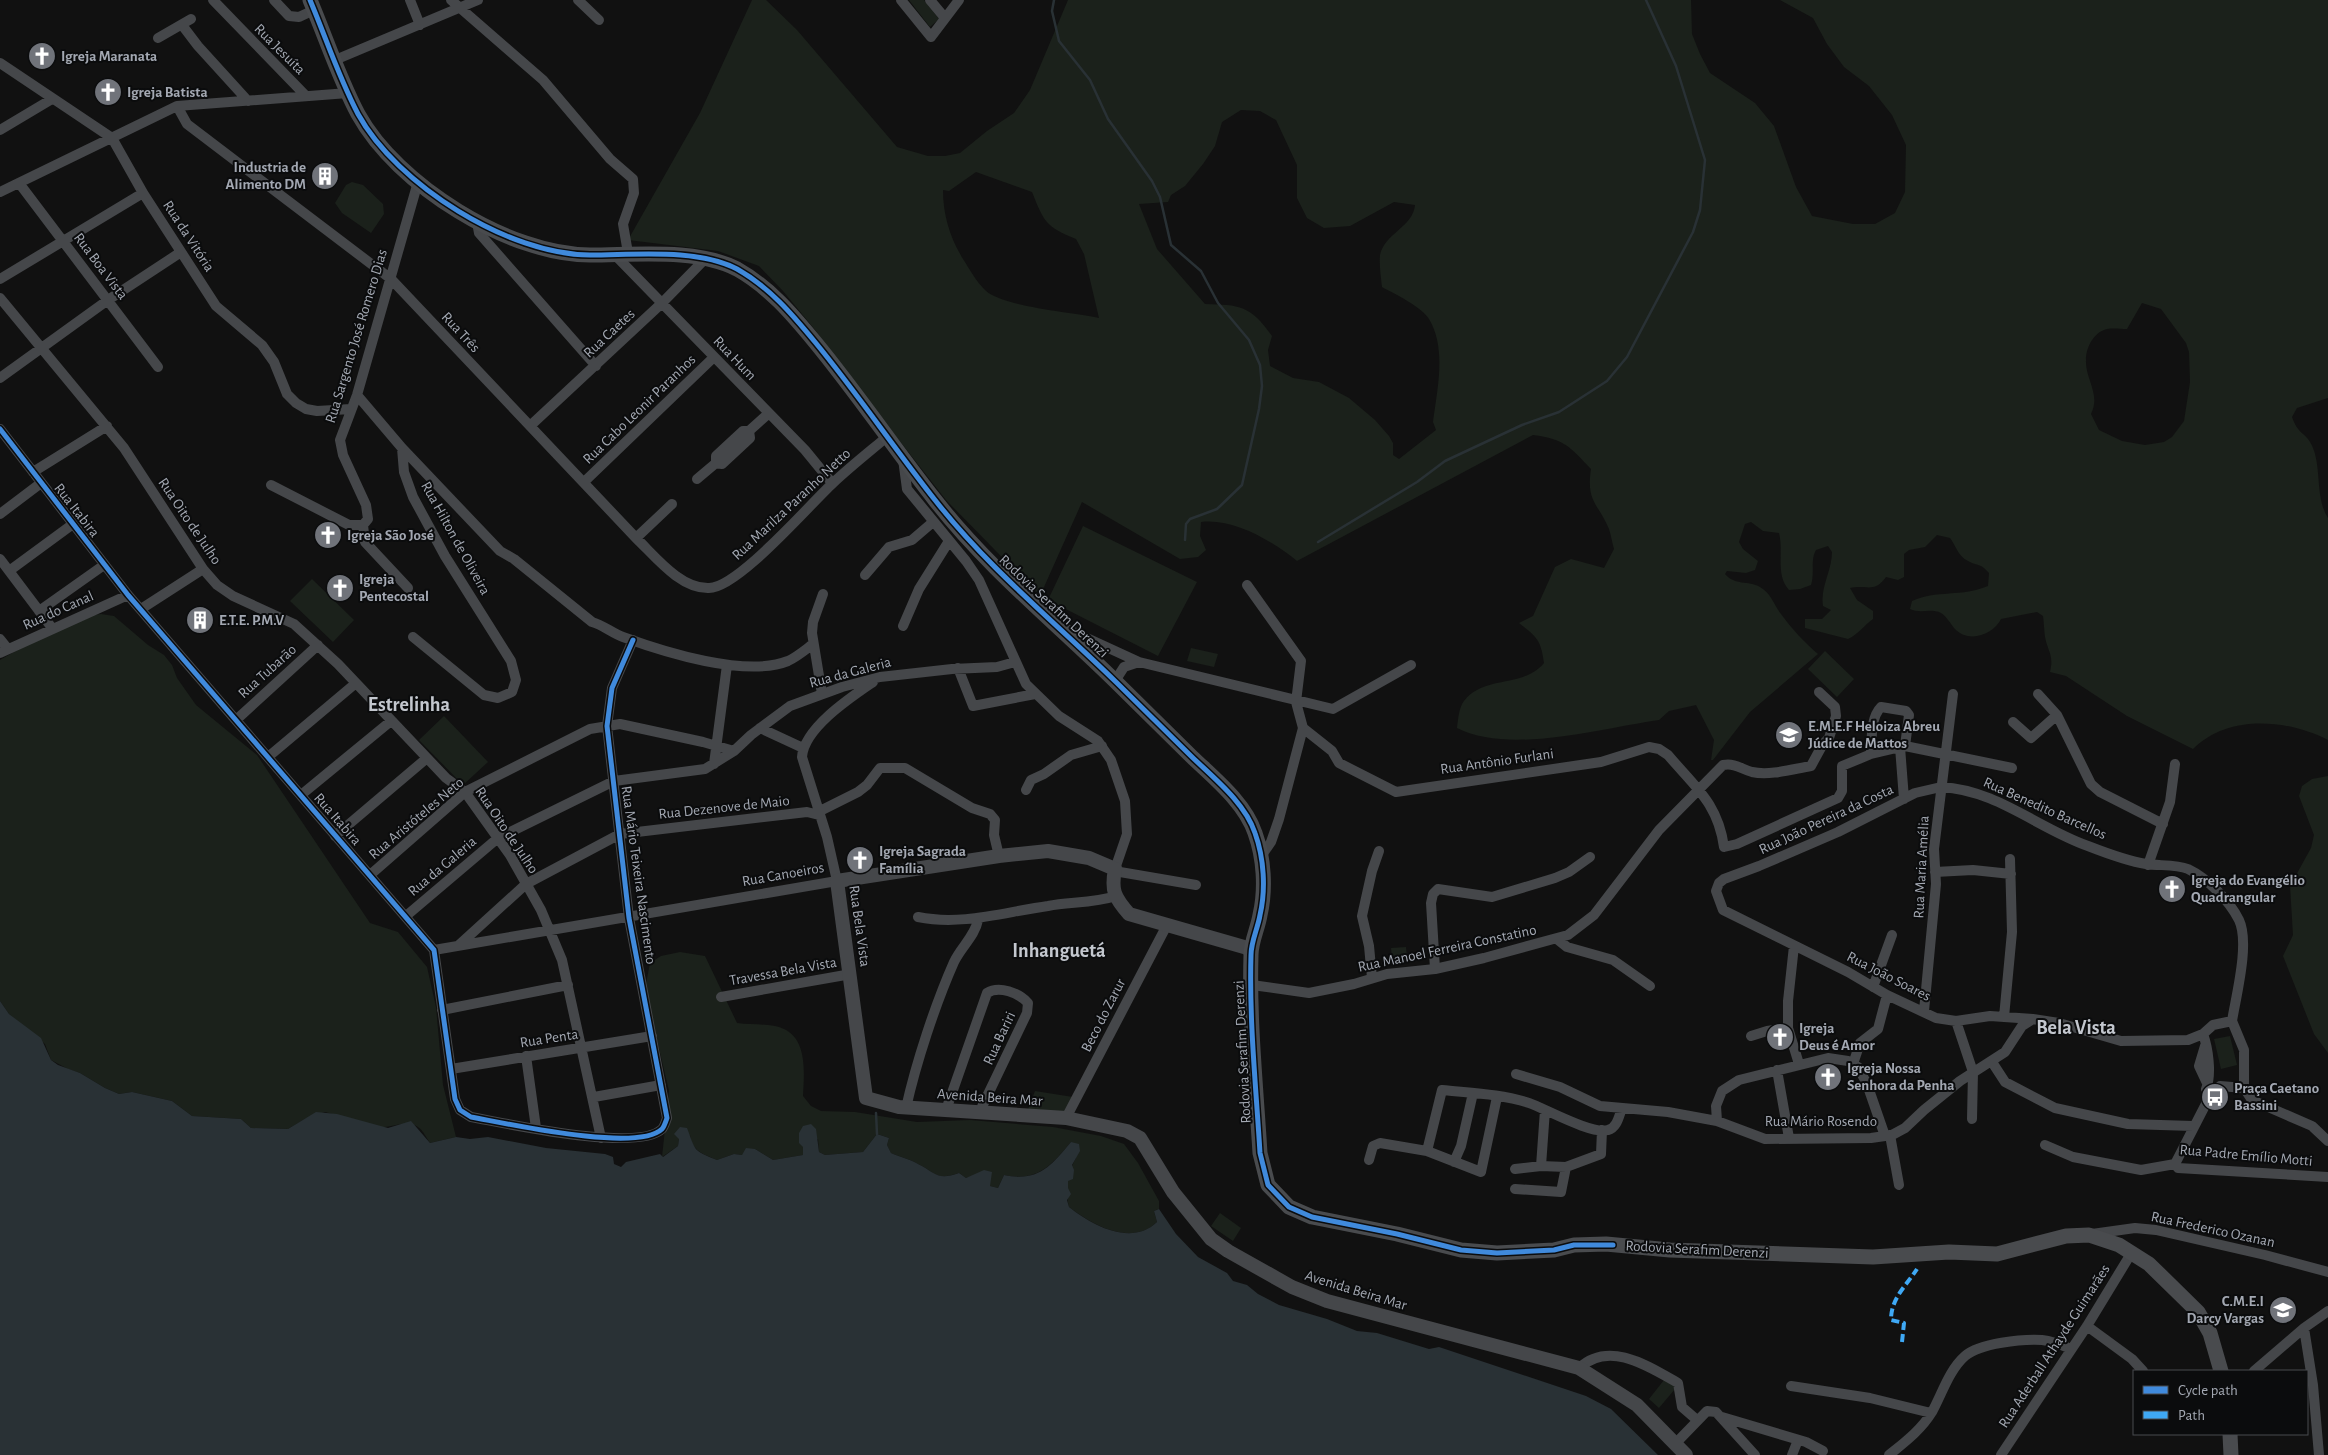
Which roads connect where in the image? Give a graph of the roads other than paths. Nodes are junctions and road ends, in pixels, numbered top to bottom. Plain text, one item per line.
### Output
1 (213, 0) edge
2 (274, 0) edge
3 (410, 0) edge
4 (451, 0) edge
5 (478, 0) edge
6 (578, 0) edge
7 (901, 0) edge
8 (930, 0) edge
9 (959, 0) edge
10 (312, 5) edge
11 (460, 8) junction
12 (945, 18) junction
13 (599, 20) dead end
14 (420, 25) junction
15 (158, 38) dead end
16 (335, 60) junction
17 (0, 64) edge
18 (348, 93) junction
19 (306, 96) junction
20 (52, 98) junction
21 (248, 101) junction
22 (177, 106) junction
23 (0, 130) edge
24 (112, 138) junction
25 (418, 182) junction
26 (19, 183) junction
27 (0, 192) edge
28 (143, 193) junction
29 (477, 222) junction
30 (62, 240) junction
31 (181, 252) junction
32 (621, 254) junction
33 (706, 258) junction
34 (0, 279) edge
35 (391, 279) junction
36 (0, 298) edge
37 (108, 300) junction
38 (662, 303) junction
39 (43, 348) junction
40 (714, 357) junction
41 (596, 366) junction
42 (158, 367) dead end
43 (0, 378) edge
44 (357, 395) junction
45 (351, 409) junction
46 (768, 414) junction
47 (107, 426) junction
48 (530, 426) junction
49 (0, 429) edge
50 (888, 436) junction
51 (9, 441) junction
52 (0, 448) edge
53 (402, 448) junction
54 (903, 457) junction
55 (33, 472) junction
56 (698, 479) dead end
57 (584, 482) junction
58 (41, 483) junction
59 (832, 484) junction
60 (271, 485) dead end
61 (672, 504) dead end
62 (0, 514) edge
63 (933, 522) junction
64 (73, 524) junction
65 (363, 525) junction
66 (636, 538) junction
67 (949, 541) junction
68 (0, 559) edge
69 (104, 565) junction
70 (203, 569) junction
71 (9, 571) junction
72 (865, 575) dead end
73 (1247, 586) dead end
74 (408, 588) dead end
75 (711, 589) joint
76 (823, 594) dead end
77 (128, 595) junction
78 (141, 609) junction
79 (39, 611) junction
80 (903, 626) dead end
81 (52, 628) junction
82 (412, 637) dead end
83 (0, 639) edge
84 (633, 640) junction
85 (814, 644) junction
86 (318, 645) junction
87 (1092, 648) junction
88 (1109, 649) junction
89 (4, 651) edge
90 (1015, 662) junction
91 (1139, 662) junction
92 (728, 665) junction
93 (1411, 665) dead end
94 (958, 668) junction
95 (1118, 676) junction
96 (880, 678) junction
97 (356, 683) junction
98 (1819, 692) dead end
99 (826, 693) junction
100 (1035, 694) junction
101 (1953, 694) dead end
102 (2038, 694) dead end
103 (1296, 702) junction
104 (842, 705) junction
105 (2057, 715) junction
106 (236, 720) junction
107 (391, 721) junction
108 (2013, 722) dead end
109 (607, 726) junction
110 (760, 728) junction
111 (1303, 728) junction
112 (1102, 746) junction
113 (718, 747) junction
114 (1902, 747) junction
115 (802, 748) junction
116 (734, 751) junction
117 (1945, 752) junction
118 (1871, 754) junction
119 (268, 757) junction
120 (427, 758) junction
121 (714, 764) junction
122 (2175, 764) dead end
123 (2012, 768) dead end
124 (614, 781) junction
125 (1945, 787) junction
126 (1026, 790) dead end
127 (1698, 790) junction
128 (465, 792) junction
129 (301, 795) junction
130 (1904, 799) junction
131 (818, 813) junction
132 (2163, 824) junction
133 (620, 834) junction
134 (335, 836) junction
135 (498, 838) junction
136 (1379, 850) dead end
137 (1262, 855) junction
138 (999, 856) junction
139 (1590, 856) dead end
140 (2010, 859) dead end
141 (2148, 864) junction
142 (1116, 869) junction
143 (1935, 872) junction
144 (2011, 874) junction
145 (370, 875) junction
146 (1724, 879) joint
147 (837, 881) junction
148 (526, 884) junction
149 (1196, 885) dead end
150 (1116, 896) junction
151 (406, 916) junction
152 (918, 917) dead end
153 (629, 918) junction
154 (978, 920) junction
155 (1167, 925) junction
156 (548, 931) junction
157 (1892, 935) dead end
158 (1557, 939) junction
159 (459, 945) junction
160 (1794, 946) junction
161 (1251, 949) junction
162 (434, 950) junction
163 (1435, 969) junction
164 (850, 974) junction
165 (1372, 978) junction
166 (568, 985) junction
167 (1252, 985) junction
168 (1650, 986) dead end
169 (1873, 986) junction
170 (1887, 995) junction
171 (721, 997) dead end
172 (442, 1010) junction
173 (1924, 1011) junction
174 (2004, 1017) junction
175 (2033, 1018) junction
176 (1956, 1021) junction
177 (2232, 1021) junction
178 (1788, 1028) junction
179 (652, 1036) junction
180 (1751, 1036) dead end
181 (2204, 1038) junction
182 (583, 1048) junction
183 (526, 1056) junction
184 (1992, 1062) junction
185 (1799, 1064) junction
186 (1853, 1064) junction
187 (451, 1069) junction
188 (1777, 1070) junction
189 (1974, 1072) junction
190 (1516, 1074) dead end
191 (661, 1085) junction
192 (2208, 1085) junction
193 (2244, 1088) junction
194 (1473, 1093) junction
195 (594, 1097) junction
196 (1497, 1097) junction
197 (866, 1098) joint
198 (902, 1108) junction
199 (1622, 1108) junction
200 (946, 1110) junction
201 (1545, 1110) junction
202 (980, 1111) junction
203 (1066, 1118) junction
204 (1972, 1119) dead end
205 (1717, 1121) junction
206 (2193, 1126) junction
207 (536, 1128) junction
208 (1602, 1130) junction
209 (1888, 1136) junction
210 (601, 1138) junction
211 (1789, 1138) junction
212 (2328, 1141) edge
213 (2046, 1145) dead end
214 (1427, 1151) junction
215 (1369, 1160) dead end
216 (1454, 1162) junction
217 (2175, 1164) junction
218 (1541, 1166) junction
219 (1566, 1166) junction
220 (1515, 1169) dead end
221 (2328, 1177) edge
222 (1899, 1185) dead end
223 (1515, 1189) dead end
224 (2089, 1234) junction
225 (2132, 1252) junction
226 (2328, 1272) edge
227 (2328, 1311) edge
228 (2087, 1326) junction
229 (2304, 1328) junction
230 (2071, 1349) junction
231 (1579, 1368) junction
232 (2142, 1370) edge
233 (2221, 1370) edge
234 (2255, 1370) edge
235 (1791, 1386) dead end
236 (1932, 1413) junction
237 (1722, 1417) junction
238 (1697, 1420) junction
239 (2230, 1435) edge
240 (1802, 1441) junction
241 (1675, 1444) junction
242 (1823, 1451) dead end
243 (1686, 1455) edge
244 (1755, 1455) edge
245 (1792, 1455) edge
246 (1889, 1455) edge
247 (2001, 1455) edge
248 (2231, 1455) edge
249 (2319, 1455) edge

1 - 19 street, Rua Jesuíta
2 - 10 street
3 - 14 street
4 - 11 street
5 - 11 street
6 - 13 street
7 - 12 street
8 - 12 street
9 - 12 street
10 - 16 main road, Rodovia Serafim Derenzi
11 - 14 street
11 - 32 street
14 - 16 street
15 - 21 street
16 - 18 main road, Rodovia Serafim Derenzi
17 - 20 street, Rua da Vitória
18 - 19 street
18 - 25 main road, Rodovia Serafim Derenzi
19 - 21 street
20 - 23 street
20 - 24 street, Rua da Vitória
21 - 22 street
22 - 24 street
22 - 35 street, Rua Três
24 - 26 street
24 - 28 street, Rua da Vitória
25 - 29 main road, Rodovia Serafim Derenzi
25 - 35 street, Rua Sargento José Romero Dias
26 - 27 street
26 - 30 street, Rua Boa Vista
28 - 30 street
28 - 31 street, Rua da Vitória
29 - 32 main road, Rodovia Serafim Derenzi
29 - 41 street
30 - 34 street
30 - 37 street, Rua Boa Vista
31 - 37 street
31 - 45 street, Rua da Vitória
32 - 33 main road, Rodovia Serafim Derenzi
32 - 38 street, Rua Hum
33 - 38 street, Rua Caetes
33 - 50 main road, Rodovia Serafim Derenzi
35 - 44 street, Rua Sargento José Romero Dias
35 - 48 street, Rua Três
36 - 39 street, Rua Oito de Julho
37 - 39 street
37 - 42 street, Rua Boa Vista
38 - 40 street, Rua Hum
38 - 41 street, Rua Caetes
39 - 43 street
39 - 47 street, Rua Oito de Julho
40 - 46 street, Rua Hum
40 - 57 street, Rua Cabo Leonir Paranhos
41 - 48 street, Rua Caetes
44 - 45 street, Rua Sargento José Romero Dias
44 - 53 street
45 - 65 street, Rua Sargento José Romero Dias
46 - 56 street
46 - 59 street, Rua Hum
47 - 55 street
47 - 70 street, Rua Oito de Julho
48 - 57 street, Rua Três
49 - 51 street, Rua Itabira
50 - 54 main road, Rodovia Serafim Derenzi
50 - 59 street, Rua Marilza Paranho Netto
51 - 52 street
51 - 55 street, Rua Itabira
53 - 82 street, Rua Hilton de Oliveira
53 - 84 street
54 - 63 street
54 - 87 main road, Rodovia Serafim Derenzi
55 - 58 street, Rua Itabira
57 - 66 street, Rua Três
58 - 62 street
58 - 64 street, Rua Itabira
59 - 75 street, Rua Marilza Paranho Netto
60 - 65 street
61 - 66 street
63 - 67 street
63 - 72 street
64 - 69 street, Rua Itabira
64 - 71 street
65 - 74 street
66 - 75 street, Rua Três
67 - 80 street
67 - 90 street
68 - 71 street
69 - 77 street, Rua Itabira
69 - 79 street
70 - 78 street
70 - 86 street, Rua Oito de Julho
71 - 79 street
73 - 103 street
76 - 85 street
77 - 78 street, Rua Itabira
77 - 81 street, Rua do Canal
78 - 106 street, Rua Itabira
79 - 81 street
81 - 89 street, Rua do Canal
83 - 89 street
84 - 92 street
84 - 109 street, Rua Mário Teixeira Nascimento
85 - 92 street
85 - 99 street
86 - 97 street, Rua Oito de Julho
86 - 106 street, Rua Tubarão
87 - 88 street
87 - 95 main road, Rodovia Serafim Derenzi
88 - 91 street
88 - 95 street
90 - 94 street, Rua da Galeria
90 - 100 street
91 - 95 street
91 - 103 street
92 - 113 street
93 - 103 street
94 - 96 street, Rua da Galeria
94 - 100 street
95 - 137 main road, Rodovia Serafim Derenzi
96 - 99 street, Rua da Galeria
96 - 104 street
97 - 107 street, Rua Oito de Julho
97 - 119 street
98 - 127 street, Rua Manoel Ferreira Constatino
99 - 104 street
99 - 110 street, Rua da Galeria
100 - 112 street
101 - 117 street, Rua Maria Amélia
102 - 105 street
103 - 111 street
104 - 115 street
105 - 108 street
105 - 132 street
106 - 119 street, Rua Itabira
107 - 120 street, Rua Oito de Julho
107 - 129 street
109 - 113 street, Rua Aristóteles Neto
109 - 124 street, Rua Mário Teixeira Nascimento
109 - 128 street, Rua Aristóteles Neto
110 - 115 street
110 - 116 street, Rua da Galeria
111 - 127 street, Rua Antônio Furlani
111 - 137 street
112 - 126 street
112 - 142 street
113 - 116 street, Rua Aristóteles Neto
113 - 121 street
114 - 117 street
114 - 118 street
114 - 118 street
114 - 130 street
115 - 131 street, Rua Bela Vista
116 - 121 street, Rua da Galeria
117 - 123 street
117 - 125 street, Rua Maria Amélia
118 - 127 street, Rua Antônio Furlani
119 - 129 street, Rua Itabira
120 - 128 street, Rua Oito de Julho
120 - 134 street
121 - 124 street, Rua da Galeria
122 - 132 street
124 - 133 street, Rua Mário Teixeira Nascimento
124 - 135 street, Rua Mário Teixeira Nascimento
125 - 130 street, Rua João Pereira da Costa
125 - 141 street, Rua Benedito Barcellos
125 - 143 street, Rua Maria Amélia
127 - 158 street, Rua Manoel Ferreira Constatino
128 - 135 street, Rua Oito de Julho
128 - 145 street, Rua Aristóteles Neto
129 - 134 street, Rua Itabira
130 - 146 street, Rua João Pereira da Costa
131 - 133 street, Rua Dezenove de Maio
131 - 138 street
131 - 147 street, Rua Bela Vista
132 - 141 street
133 - 148 street, Rua Dezenove de Maio
133 - 153 street, Rua Mário Teixeira Nascimento
134 - 145 street, Rua Itabira
135 - 148 street, Rua Oito de Julho
135 - 151 street, Rua da Galeria
136 - 165 street
137 - 161 main road, Rodovia Serafim Derenzi
138 - 142 street, Rua Canoeiros
138 - 147 street, Rua Canoeiros
139 - 163 street
140 - 144 street
141 - 177 street, Rua Benedito Barcellos
142 - 149 street, Rua Canoeiros
142 - 150 street
143 - 144 street
143 - 173 street, Rua Maria Amélia
144 - 174 street
145 - 151 street, Rua Itabira
146 - 160 street, Rua João Soares
147 - 153 street, Rua Canoeiros
147 - 164 street, Rua Bela Vista
148 - 156 street, Rua Oito de Julho
148 - 159 street, Rua Dezenove de Maio
150 - 154 street
150 - 155 street
151 - 162 street, Rua Itabira
152 - 154 street
153 - 156 street, Rua Canoeiros
153 - 179 street, Rua Mário Teixeira Nascimento
154 - 198 street
155 - 161 street
155 - 203 street, Beco do Zarur
156 - 159 street, Rua Canoeiros
156 - 166 street, Rua Oito de Julho
157 - 169 street
158 - 163 street, Rua Manoel Ferreira Constatino
158 - 168 street
159 - 162 street, Rua Canoeiros
160 - 169 street, Rua João Soares
160 - 178 street
161 - 167 main road, Rodovia Serafim Derenzi
162 - 172 street
163 - 165 street, Rua Manoel Ferreira Constatino
164 - 171 street, Travessa Bela Vista
164 - 197 street, Rua Bela Vista
165 - 167 street, Rua Manoel Ferreira Constatino
166 - 172 street
166 - 182 street, Rua Oito de Julho
167 - 224 main road, Rodovia Serafim Derenzi
169 - 170 street, Rua João Soares
170 - 173 street, Rua João Soares
170 - 186 street
172 - 187 street
173 - 176 street, Rua João Soares
174 - 175 street, Rua João Soares
174 - 176 street, Rua João Soares
175 - 181 street, Rua João Soares
175 - 184 street, Rua Mário Rosendo
176 - 189 street
177 - 181 street
177 - 193 street
178 - 180 street
178 - 185 street
179 - 182 street, Rua Penta
179 - 191 street, Rua Mário Teixeira Nascimento
181 - 192 street
182 - 183 street, Rua Penta
182 - 195 street, Rua Oito de Julho
183 - 187 street, Rua Penta
183 - 207 street
184 - 189 street, Rua Mário Rosendo
184 - 206 street
185 - 186 street
185 - 188 street
186 - 209 street
187 - 207 street
188 - 205 street
188 - 211 street
189 - 204 street
189 - 209 street, Rua Mário Rosendo
190 - 199 street, Rua Mário Rosendo
191 - 195 street
191 - 210 street, Rua Mário Teixeira Nascimento
192 - 193 street
192 - 206 street
193 - 212 street
194 - 196 street
194 - 214 street
194 - 216 street
195 - 210 street, Rua Oito de Julho
196 - 201 street
196 - 216 street
197 - 198 street, Avenida Beira Mar
198 - 200 street, Avenida Beira Mar
199 - 205 street, Rua Mário Rosendo
199 - 208 street
200 - 202 street, Avenida Beira Mar
200 - 202 street, Rua Bariri
201 - 208 street
201 - 218 street
202 - 203 street, Avenida Beira Mar
203 - 231 street, Avenida Beira Mar
205 - 211 street, Rua Mário Rosendo
206 - 217 street
207 - 210 street
208 - 219 street
209 - 211 street, Rua Mário Rosendo
209 - 222 street
213 - 217 street, Rua Padre Emílio Motti
214 - 215 street
214 - 216 street
217 - 221 street, Rua Padre Emílio Motti
218 - 219 street
218 - 220 street
219 - 223 street
224 - 225 main road, Rodovia Serafim Derenzi
224 - 226 street, Rua Frederico Ozanan
225 - 228 street, Rua Aderball Athayde Guimarães
225 - 233 main road, Rodovia Serafim Derenzi
227 - 229 street
228 - 230 street, Rua Aderball Athayde Guimarães
228 - 232 street
229 - 234 street
229 - 249 street
230 - 236 street
230 - 247 street, Rua Aderball Athayde Guimarães
231 - 238 street
231 - 241 street, Avenida Beira Mar
235 - 236 street
236 - 246 street
237 - 238 street
237 - 240 street
237 - 244 street
238 - 241 street
239 - 248 main road
240 - 242 street
240 - 245 street
241 - 243 street, Avenida Beira Mar

